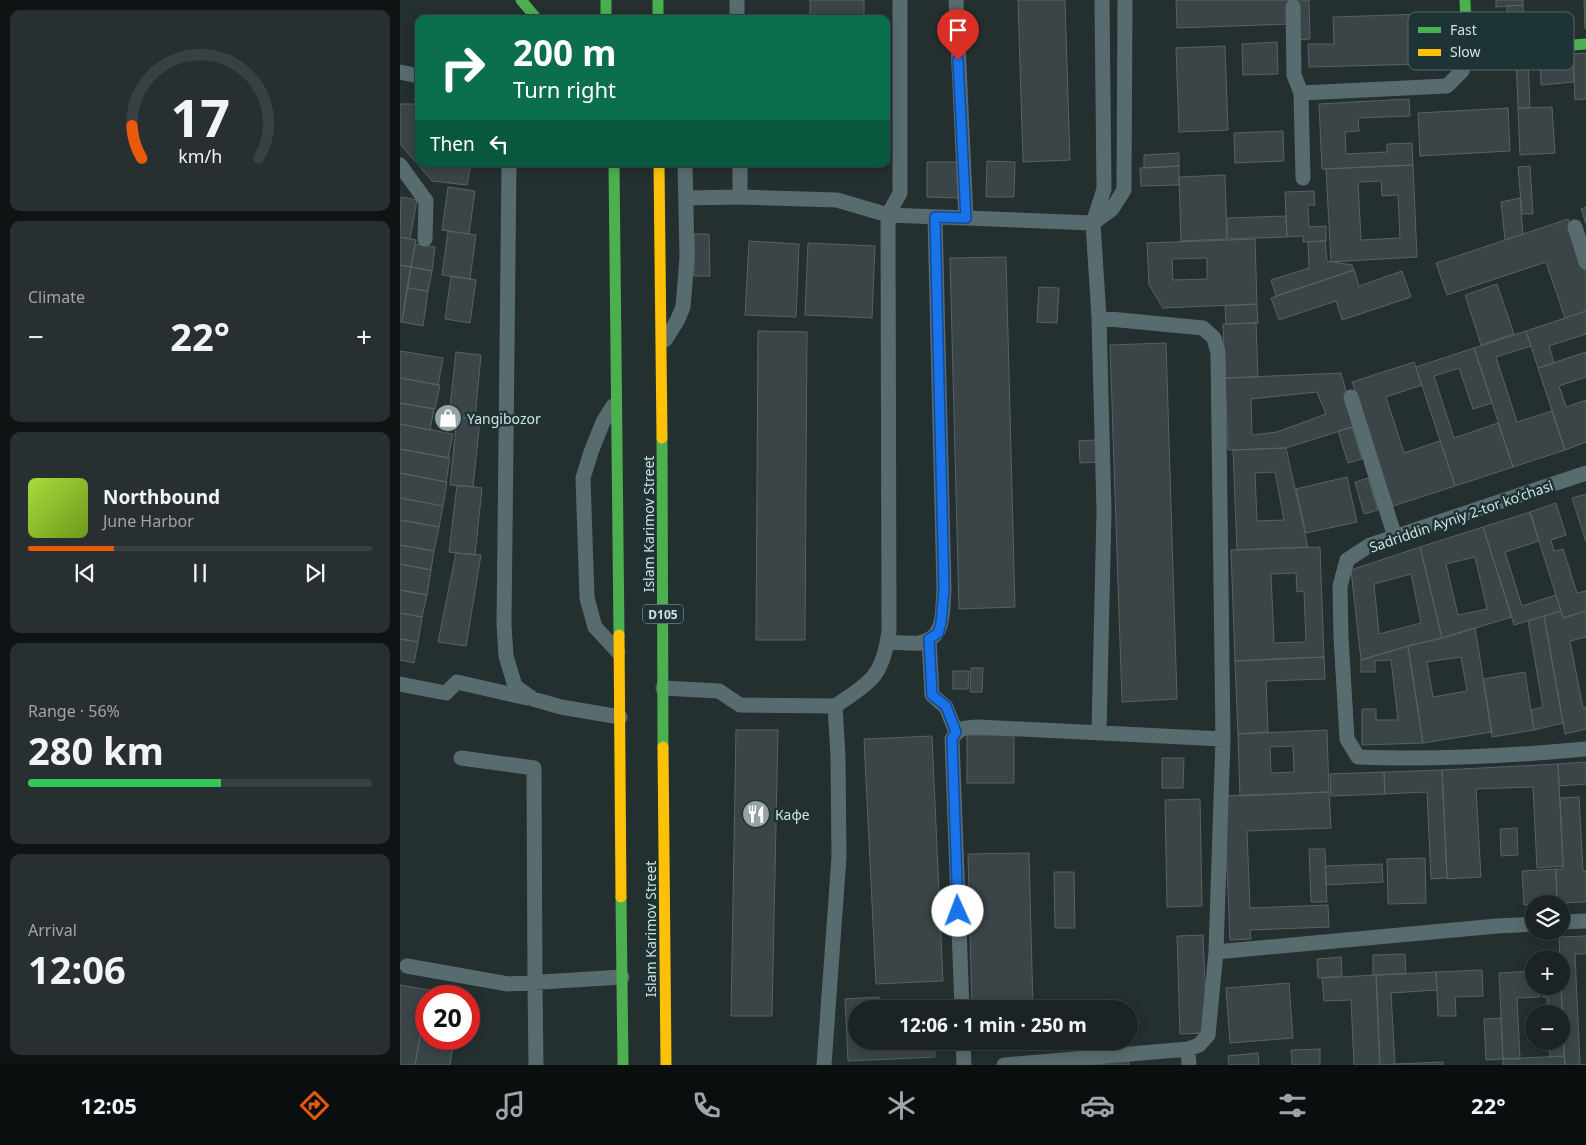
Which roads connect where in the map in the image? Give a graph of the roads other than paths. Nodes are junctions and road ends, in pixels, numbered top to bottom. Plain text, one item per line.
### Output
1 (521, 0) edge
2 (606, 0) edge
3 (658, 0) edge
4 (737, 0) edge
5 (900, 0) edge
6 (956, 0) edge
7 (1102, 0) edge
8 (1125, 0) edge
9 (1293, 7) dead end
10 (534, 15) edge
11 (606, 15) edge
12 (658, 15) edge
13 (737, 15) edge
14 (1462, 70) edge
15 (400, 72) edge
16 (415, 75) edge
17 (1301, 93) junction
18 (400, 166) edge
19 (509, 167) edge
20 (614, 167) edge
21 (659, 167) edge
22 (685, 167) edge
23 (740, 167) edge
24 (1303, 178) dead end
25 (740, 197) junction
26 (686, 198) junction
27 (888, 215) junction
28 (935, 217) junction
29 (966, 218) junction
30 (1093, 223) junction
31 (1575, 227) dead end
32 (426, 239) dead end
33 (1586, 262) edge
34 (1099, 318) junction
35 (662, 343) junction
36 (1351, 397) dead end
37 (617, 401) junction
38 (1586, 473) edge
39 (1395, 537) junction
40 (929, 639) junction
41 (887, 642) junction
42 (619, 653) junction
43 (400, 684) edge
44 (663, 688) junction
45 (533, 699) junction
46 (835, 706) junction
47 (620, 717) junction
48 (956, 732) junction
49 (1099, 732) junction
50 (1223, 739) junction
51 (1586, 749) edge
52 (461, 758) dead end
53 (1586, 921) edge
54 (1570, 922) edge
55 (1525, 924) edge
56 (1216, 952) junction
57 (407, 966) dead end
58 (622, 977) junction
59 (534, 984) junction
60 (962, 1000) edge
61 (1188, 1049) junction
62 (963, 1050) edge
63 (536, 1065) edge
64 (623, 1065) edge
65 (666, 1065) edge
66 (824, 1065) edge
67 (964, 1065) edge
68 (1004, 1065) edge
69 (1189, 1065) edge

1 - 10 main road
2 - 11 main road
3 - 12 main road
4 - 13 lane
5 - 27 lane
6 - 29 lane
7 - 30 lane
8 - 30 lane
9 - 17 lane
14 - 17 lane
15 - 16 lane
17 - 24 lane
18 - 32 lane
19 - 45 lane
20 - 37 main road, Islam Karimov Street
21 - 35 main road, Islam Karimov Street / D105
22 - 26 lane
23 - 25 lane
25 - 26 lane
25 - 27 lane
26 - 35 lane
27 - 28 lane
27 - 41 lane
28 - 29 lane
28 - 40 lane
29 - 30 lane
30 - 34 lane
31 - 33 lane
34 - 49 lane
34 - 50 lane
35 - 44 main road, Islam Karimov Street / D105
36 - 39 lane
37 - 42 main road, Islam Karimov Street
37 - 42 lane
38 - 39 lane, Sadriddin Ayniy 2-tor koʻchasi
39 - 51 lane, Sadriddin Ayniy 2-tor koʻchasi
40 - 41 lane
40 - 48 lane
41 - 46 lane
42 - 47 main road, Islam Karimov Street
43 - 45 lane
44 - 46 lane
44 - 65 main road, Islam Karimov Street / D105
45 - 47 lane
46 - 66 lane
47 - 58 main road, Islam Karimov Street
48 - 49 lane
48 - 60 lane
49 - 50 lane
50 - 56 lane
52 - 59 lane
53 - 54 lane
55 - 56 lane
56 - 61 lane
57 - 59 lane
58 - 59 lane
58 - 64 main road, Islam Karimov Street
59 - 63 lane
61 - 68 lane
61 - 69 lane
62 - 67 lane

